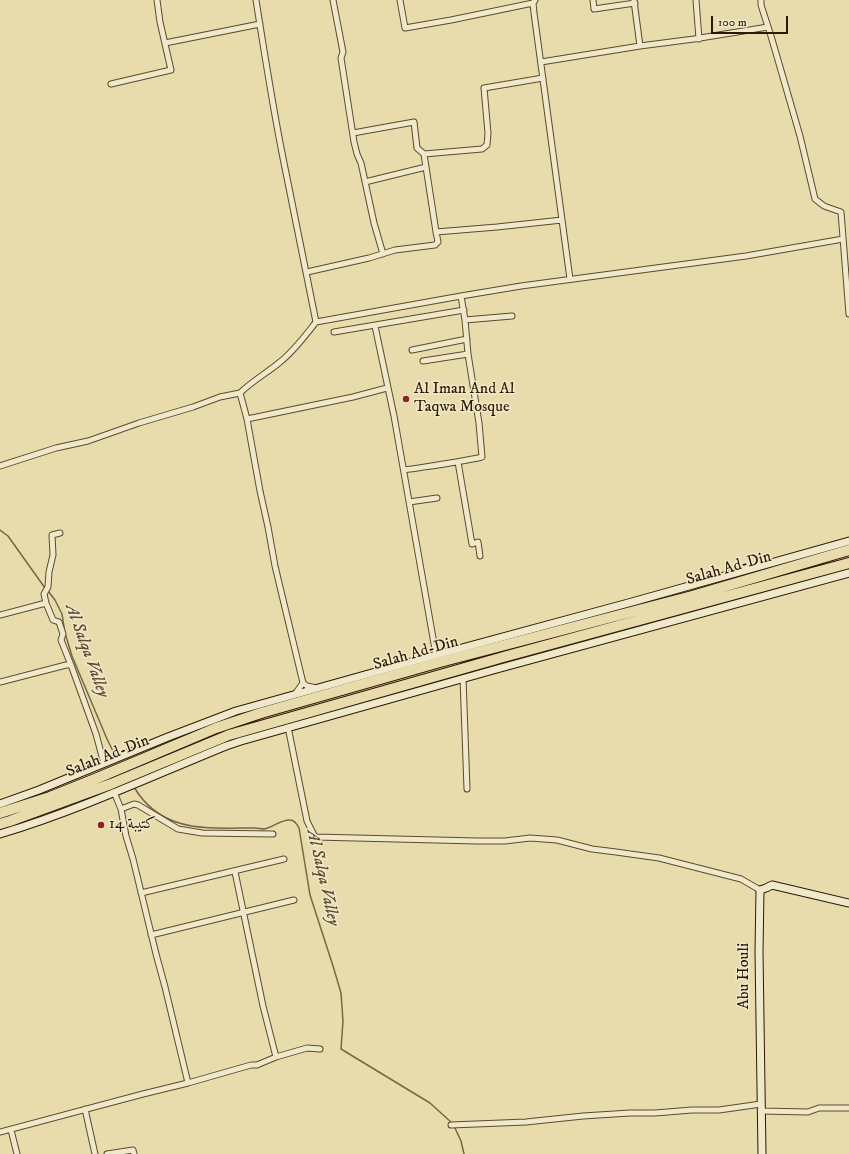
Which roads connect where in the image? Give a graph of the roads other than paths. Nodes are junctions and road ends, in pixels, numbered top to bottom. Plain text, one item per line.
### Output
1 (157, 0) edge
2 (256, 0) edge
3 (333, 0) edge
4 (400, 0) edge
5 (593, 0) edge
6 (696, 0) edge
7 (760, 0) edge
8 (534, 1) edge
9 (635, 1) edge
10 (260, 24) junction
11 (768, 27) junction
12 (699, 39) junction
13 (165, 43) junction
14 (640, 46) junction
15 (541, 62) junction
16 (543, 78) junction
17 (111, 84) dead end
18 (353, 133) junction
19 (424, 154) junction
20 (426, 167) junction
21 (365, 182) junction
22 (562, 220) junction
23 (436, 232) junction
24 (843, 239) junction
25 (383, 254) junction
26 (307, 272) junction
27 (570, 279) junction
28 (461, 296) junction
29 (464, 310) junction
30 (849, 314) edge
31 (512, 316) dead end
32 (465, 320) junction
33 (316, 322) junction
34 (375, 326) junction
35 (334, 332) dead end
36 (467, 339) junction
37 (412, 350) dead end
38 (468, 354) junction
39 (423, 361) dead end
40 (387, 388) junction
41 (240, 392) junction
42 (247, 419) junction
43 (458, 462) junction
44 (0, 466) edge
45 (404, 470) junction
46 (437, 498) dead end
47 (409, 502) junction
48 (60, 533) dead end
49 (849, 541) edge
50 (849, 550) edge
51 (480, 556) dead end
52 (849, 563) edge
53 (849, 572) edge
54 (716, 588) junction
55 (718, 599) junction
56 (46, 603) junction
57 (0, 615) edge
58 (619, 615) junction
59 (616, 626) junction
60 (436, 655) junction
61 (70, 665) junction
62 (462, 678) junction
63 (0, 682) edge
64 (303, 683) junction
65 (319, 688) junction
66 (295, 695) junction
67 (288, 727) junction
68 (130, 759) junction
69 (106, 769) junction
70 (137, 778) junction
71 (114, 789) junction
72 (467, 789) dead end
73 (51, 802) junction
74 (0, 804) edge
75 (121, 809) junction
76 (0, 813) edge
77 (0, 824) edge
78 (0, 834) edge
79 (273, 834) dead end
80 (284, 859) dead end
81 (234, 872) junction
82 (760, 890) junction
83 (141, 893) junction
84 (294, 900) dead end
85 (849, 903) edge
86 (243, 912) junction
87 (151, 935) junction
88 (320, 1049) dead end
89 (276, 1058) junction
90 (188, 1083) junction
91 (761, 1107) junction
92 (849, 1108) edge
93 (85, 1109) junction
94 (451, 1125) dead end
95 (11, 1130) junction
96 (0, 1132) edge
97 (17, 1154) edge
98 (95, 1154) edge
99 (107, 1154) edge
100 (134, 1154) edge
101 (762, 1154) edge

1 - 13 street
2 - 10 street
3 - 18 street
4 - 8 street
5 - 9 street
6 - 12 street
7 - 11 street
8 - 15 street
9 - 14 street
10 - 13 street
10 - 26 street
11 - 12 street
11 - 24 street
12 - 14 street
13 - 17 street
14 - 15 street
15 - 16 street
16 - 19 street
16 - 22 street
18 - 19 street
18 - 21 street
19 - 20 street
20 - 21 street
20 - 23 street
21 - 25 street
22 - 23 street
22 - 27 street
23 - 25 street
24 - 27 street
24 - 30 street
25 - 26 street
26 - 33 street
27 - 28 street
28 - 29 street
28 - 33 street
29 - 32 street
29 - 34 street
31 - 32 street
32 - 36 street
33 - 41 street
34 - 35 street
34 - 40 street
36 - 37 street
36 - 38 street
38 - 39 street
38 - 43 street
40 - 42 street
40 - 45 street
41 - 42 street
41 - 44 street
42 - 64 street
43 - 45 street
43 - 51 street
45 - 47 street
46 - 47 street
47 - 60 street
48 - 56 street
49 - 60 main road
50 - 54 highway, Salah Ad-Din
52 - 55 highway, Salah Ad-Din
53 - 62 main road
54 - 55 highway
54 - 58 highway, Salah Ad-Din
55 - 59 highway, Salah Ad-Din
56 - 57 street
56 - 61 street
58 - 59 highway
58 - 68 highway, Salah Ad-Din
59 - 70 highway, Salah Ad-Din
60 - 65 main road
61 - 63 street
61 - 69 street
62 - 67 main road
62 - 72 street
64 - 65 street
64 - 66 street
65 - 66 main road
66 - 68 main road
67 - 70 main road
67 - 82 street
68 - 69 highway, Salah Ad-Din
69 - 73 highway, Salah Ad-Din
69 - 74 main road
70 - 71 highway, Salah Ad-Din
71 - 73 highway, Salah Ad-Din
71 - 75 street
71 - 78 main road
73 - 76 highway, Salah Ad-Din
73 - 77 highway, Salah Ad-Din
75 - 79 street
75 - 83 street
80 - 81 street
81 - 83 street
81 - 86 street
82 - 85 main road
82 - 91 main road, Abu Houli
83 - 87 street
84 - 86 street
86 - 87 street
86 - 89 street
87 - 90 street
88 - 89 street
89 - 90 street
90 - 93 street
91 - 92 street
91 - 94 street
91 - 101 main road, Abu Houli
93 - 95 street
93 - 98 street
95 - 96 street
95 - 97 street
99 - 100 street

